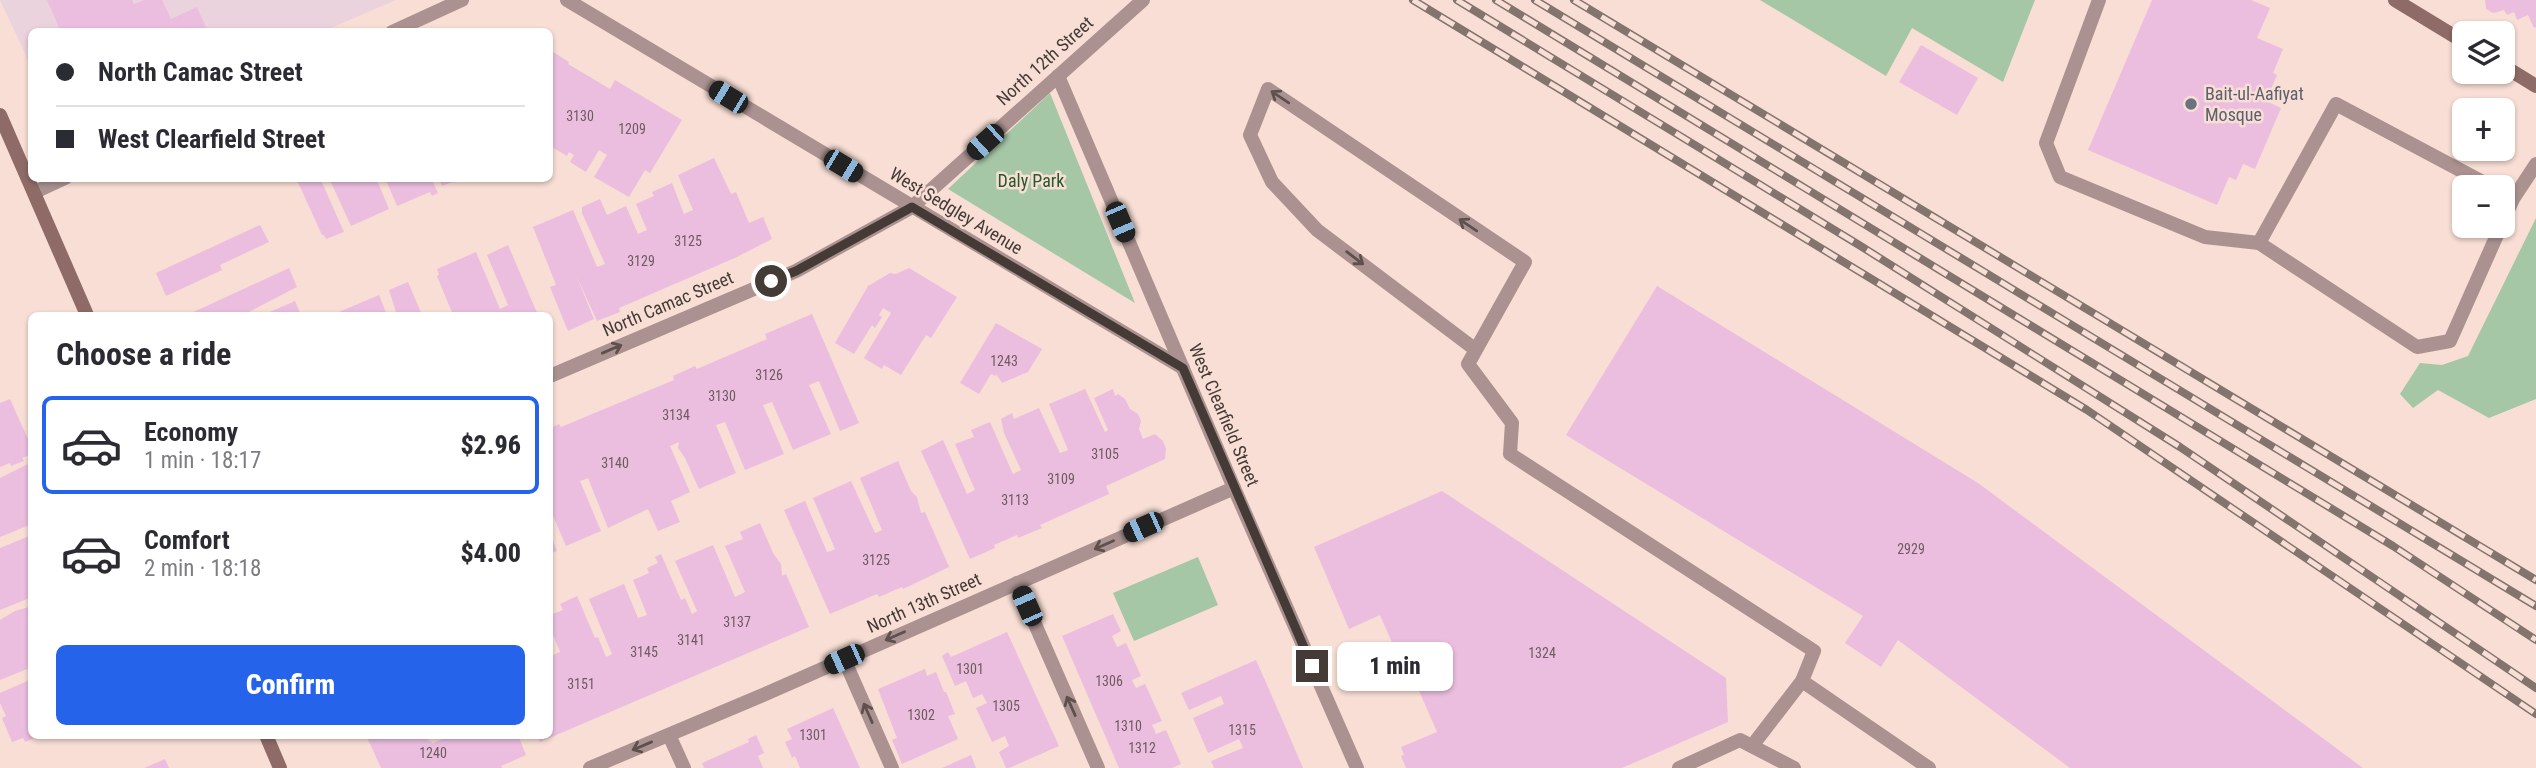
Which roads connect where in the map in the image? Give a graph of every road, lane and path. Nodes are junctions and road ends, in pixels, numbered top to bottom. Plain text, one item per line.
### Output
1 (462, 0) edge
2 (567, 0) edge
3 (1143, 0) edge
4 (2099, 0) edge
5 (2395, 0) edge
6 (401, 28) edge
7 (2452, 35) edge
8 (2515, 73) edge
9 (1058, 76) junction
10 (2536, 86) edge
11 (0, 115) edge
12 (2536, 164) edge
13 (2469, 175) edge
14 (28, 177) edge
15 (30, 182) edge
16 (56, 182) edge
17 (2515, 188) edge
18 (35, 192) junction
19 (912, 207) junction
20 (2496, 238) edge
21 (2259, 243) junction
22 (86, 312) edge
23 (1476, 350) junction
24 (1183, 368) junction
25 (553, 375) edge
26 (1234, 488) junction
27 (1017, 583) junction
28 (844, 659) junction
29 (1802, 681) junction
30 (669, 735) junction
31 (267, 739) edge
32 (1752, 746) junction
33 (280, 768) edge
34 (590, 768) edge
35 (684, 768) edge
36 (892, 768) edge
37 (1098, 768) edge
38 (1356, 768) edge
39 (1679, 768) edge
40 (1794, 768) edge
41 (1929, 768) edge

1 - 6 street
2 - 19 street, West Sedgley Avenue
3 - 9 street, North 12th Street
4 - 21 street
5 - 7 main road
8 - 10 main road
9 - 19 street, North 12th Street
9 - 24 street, West Clearfield Street
11 - 14 main road
12 - 17 street
13 - 21 street
15 - 18 main road
16 - 18 street
18 - 22 main road
19 - 24 street, West Sedgley Avenue
25 -> 19 street, North Camac Street
20 - 21 street
23 -> 23 street
23 - 29 street
24 - 26 street, West Clearfield Street
26 -> 27 street, North 13th Street
26 - 38 street, West Clearfield Street
27 -> 28 street, North 13th Street
37 -> 27 street
28 - 30 street, North 13th Street
36 -> 28 street
29 - 32 street
29 - 41 street
30 -> 34 street, North 13th Street
30 - 35 street
31 - 33 main road
32 - 39 street
32 - 40 street

